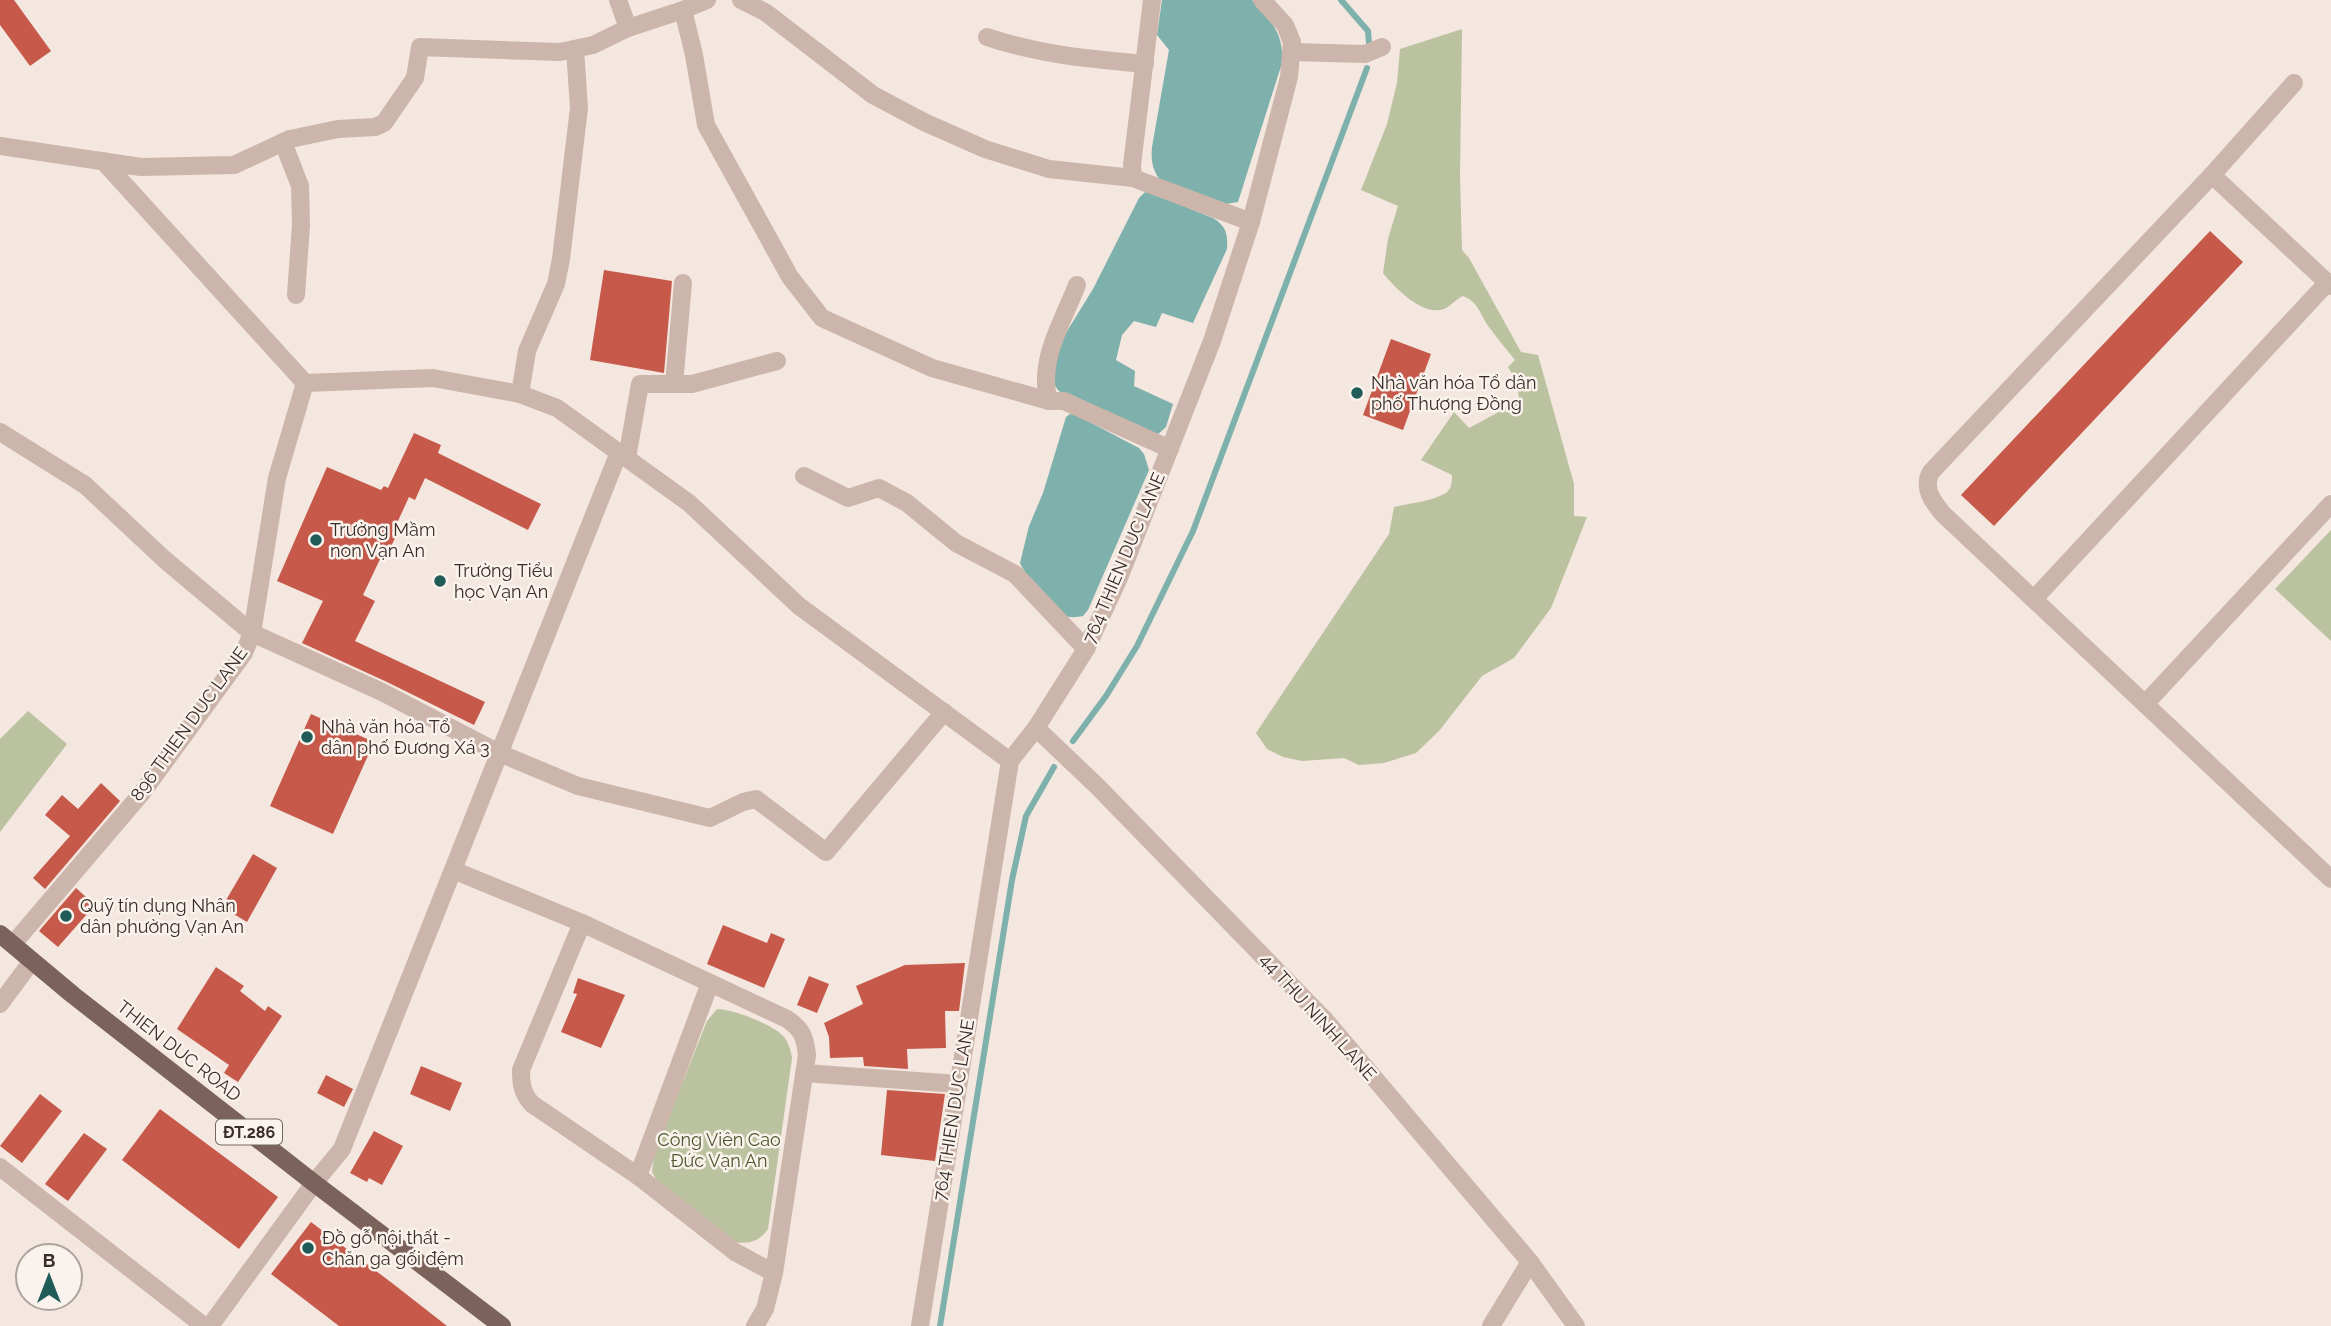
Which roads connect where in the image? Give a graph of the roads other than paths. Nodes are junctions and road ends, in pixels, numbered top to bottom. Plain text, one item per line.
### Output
1 (618, 0) edge
2 (708, 0) edge
3 (741, 0) edge
4 (1152, 0) edge
5 (1262, 0) edge
6 (683, 10) junction
7 (628, 28) junction
8 (987, 37) dead end
9 (1382, 47) dead end
10 (575, 49) junction
11 (1292, 52) junction
12 (1145, 64) junction
13 (2294, 83) dead end
14 (283, 142) junction
15 (0, 146) edge
16 (103, 161) junction
17 (2212, 175) junction
18 (1133, 178) junction
19 (1251, 222) junction
20 (683, 283) dead end
21 (1077, 285) dead end
22 (2329, 285) edge
23 (296, 295) dead end
24 (777, 361) dead end
25 (305, 383) junction
26 (674, 384) junction
27 (520, 394) junction
28 (1049, 401) junction
29 (0, 432) edge
30 (1170, 449) junction
31 (623, 455) junction
32 (804, 476) dead end
33 (2331, 504) edge
34 (2034, 599) junction
35 (252, 633) junction
36 (1086, 649) junction
37 (2145, 704) junction
38 (944, 712) junction
39 (1036, 728) junction
40 (499, 753) junction
41 (1010, 761) junction
42 (453, 870) junction
43 (2331, 879) edge
44 (582, 923) junction
45 (7, 939) edge
46 (32, 961) junction
47 (710, 983) junction
48 (0, 1004) edge
49 (804, 1073) junction
50 (958, 1084) junction
51 (0, 1167) edge
52 (638, 1176) junction
53 (314, 1183) junction
54 (1530, 1262) junction
55 (774, 1273) junction
56 (204, 1326) edge
57 (210, 1326) edge
58 (502, 1326) edge
59 (755, 1326) edge
60 (920, 1326) edge
61 (1491, 1326) edge
62 (1576, 1326) edge

1 - 7 street
2 - 6 street
3 - 18 street
4 - 12 street
5 - 11 street, 764 THIEN DUC LANE
6 - 7 street
6 - 28 street
7 - 10 street
8 - 12 street
9 - 11 street
10 - 14 street
10 - 27 street
11 - 19 street, 764 THIEN DUC LANE
12 - 18 street
13 - 17 street
14 - 16 street
14 - 23 street
15 - 16 street
16 - 25 street
17 - 22 street
17 - 34 street
18 - 19 street
19 - 30 street, 764 THIEN DUC LANE
20 - 26 street
21 - 28 street
22 - 34 street
24 - 26 street
25 - 27 street
25 - 35 street, 896 THIEN DUC LANE
26 - 31 street
27 - 31 street
28 - 30 street
29 - 35 street
30 - 36 street, 764 THIEN DUC LANE
31 - 38 street
31 - 40 street
32 - 36 street
33 - 37 street
34 - 37 street
35 - 40 street
35 - 45 street, 896 THIEN DUC LANE
36 - 39 street, 764 THIEN DUC LANE
37 - 43 street
38 - 40 street
38 - 41 street
39 - 41 street, 764 THIEN DUC LANE
39 - 54 street, 44 THU NINH LANE
40 - 42 street
41 - 50 street, 764 THIEN DUC LANE
42 - 44 street
42 - 53 street
44 - 47 street
44 - 52 street
45 - 46 main road, THIEN DUC ROAD / ĐT.286
46 - 48 street
46 - 53 main road, THIEN DUC ROAD / ĐT.286
47 - 49 street
47 - 52 street
49 - 50 street
49 - 55 street
50 - 60 street, 764 THIEN DUC LANE
51 - 56 street
52 - 55 street
53 - 57 street
53 - 58 main road, THIEN DUC ROAD / ĐT.286
54 - 61 street
54 - 62 street, 44 THU NINH LANE
55 - 59 street

